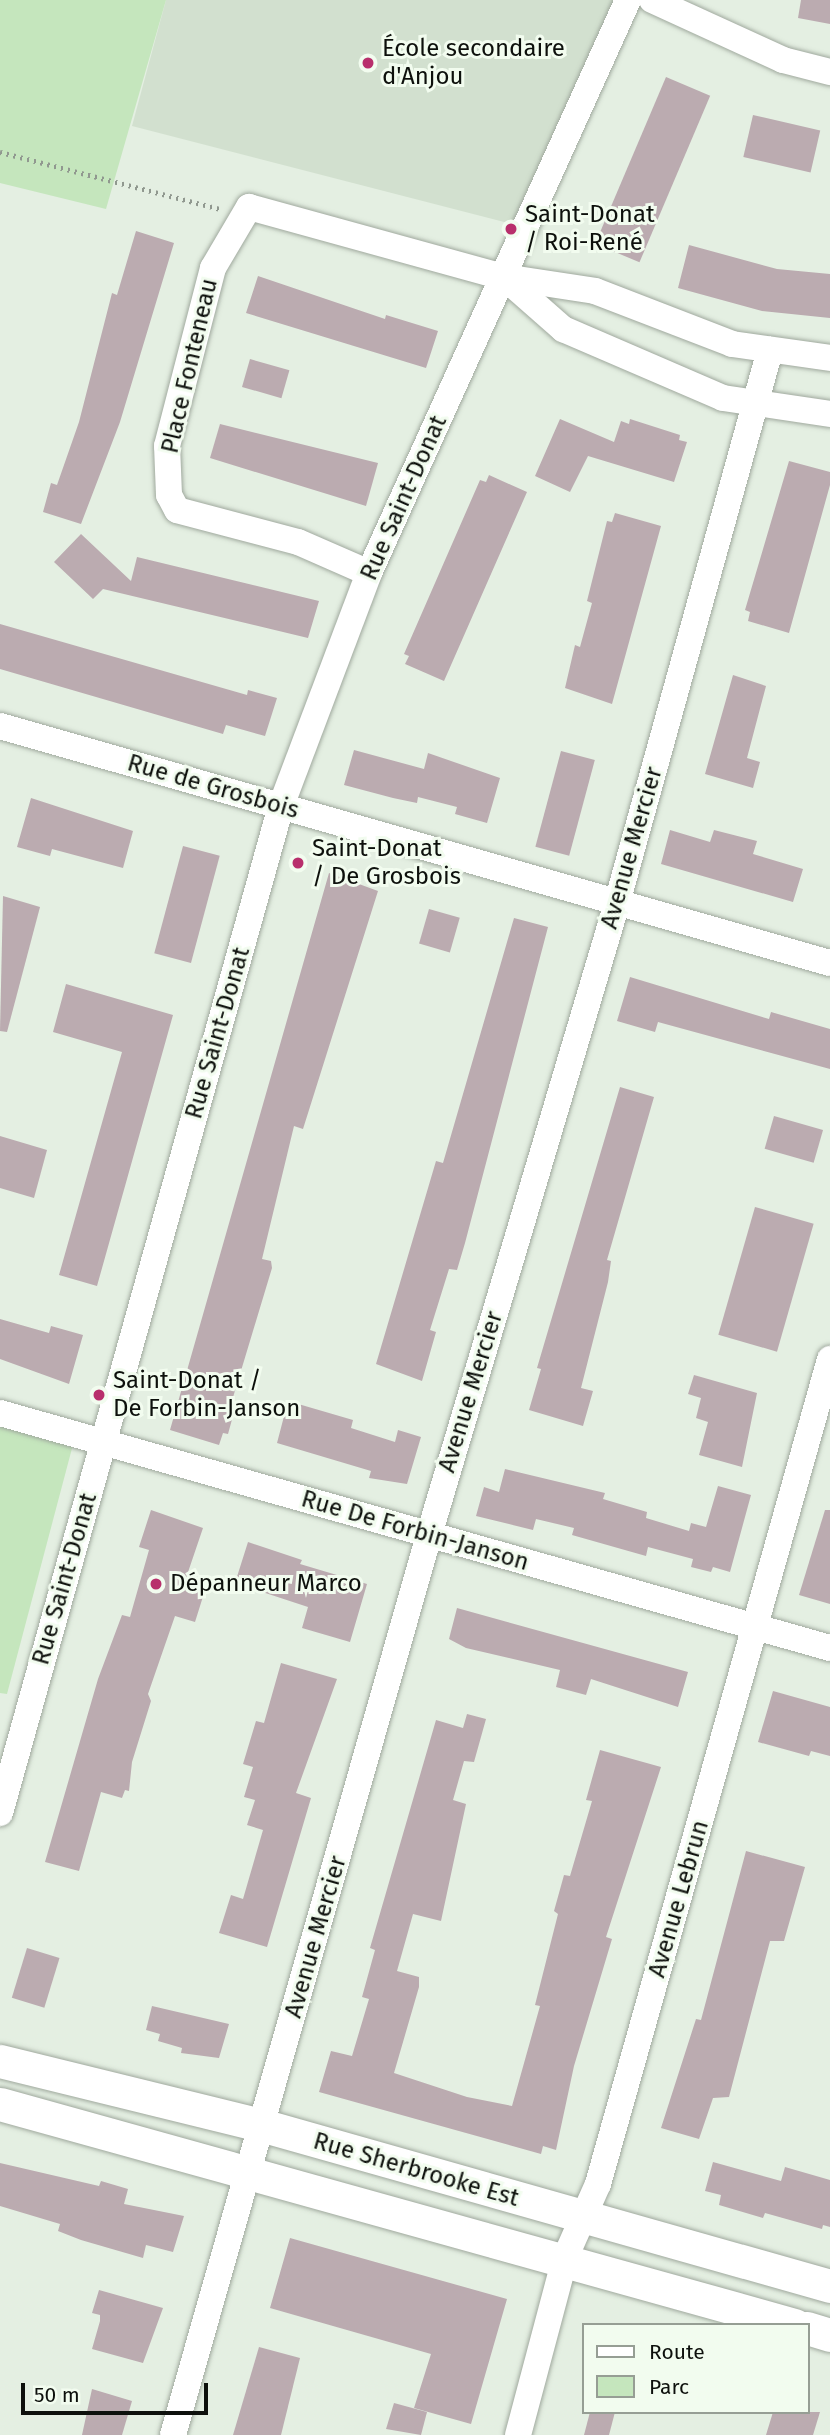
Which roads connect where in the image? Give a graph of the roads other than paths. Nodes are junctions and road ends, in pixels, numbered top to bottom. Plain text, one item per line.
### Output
1 (628, 0) edge
2 (652, 0) edge
3 (830, 72) edge
4 (504, 277) junction
5 (770, 350) junction
6 (830, 358) edge
7 (758, 404) junction
8 (830, 414) edge
9 (369, 573) junction
10 (0, 726) edge
11 (281, 807) junction
12 (617, 903) junction
13 (830, 963) edge
14 (830, 1359) edge
15 (0, 1413) edge
16 (104, 1443) junction
17 (429, 1535) junction
18 (755, 1627) junction
19 (830, 1648) edge
20 (0, 1813) edge
21 (0, 2061) edge
22 (0, 2104) edge
23 (261, 2125) junction
24 (246, 2175) junction
25 (584, 2218) junction
26 (565, 2258) junction
27 (830, 2286) edge
28 (788, 2323) edge
29 (809, 2329) edge
30 (830, 2335) edge
31 (173, 2435) edge
32 (519, 2435) edge

1 - 4 street, Rue Saint-Donat
2 - 3 street
4 - 5 street
4 - 7 street
4 - 9 street, Rue Saint-Donat
4 - 9 street, Place Fonteneau
5 - 6 street
5 - 7 street, Avenue Mercier
7 - 8 street
7 - 12 street, Avenue Mercier
9 - 11 street, Rue Saint-Donat
10 - 11 street, Rue de Grosbois
11 - 12 street, Rue de Grosbois
11 - 16 street, Rue Saint-Donat
12 - 13 street, Rue de Grosbois
12 - 17 street, Avenue Mercier
14 - 18 street, Avenue Lebrun
15 - 16 street, Rue De Forbin-Janson
16 - 17 street, Rue De Forbin-Janson
16 - 20 street, Rue Saint-Donat
17 - 18 street, Rue De Forbin-Janson
17 - 23 street, Avenue Mercier
18 - 19 street, Rue De Forbin-Janson
18 - 25 street, Avenue Lebrun
21 - 23 main road, Rue Sherbrooke Est
22 - 24 main road, Rue Sherbrooke Est
23 - 24 street, Avenue Mercier
23 - 25 main road, Rue Sherbrooke Est
24 - 26 main road, Rue Sherbrooke Est
24 - 31 street, Avenue Mercier
25 - 26 street, Avenue Lebrun
25 - 27 main road, Rue Sherbrooke Est
26 - 28 main road, Rue Sherbrooke Est
26 - 32 street, Avenue Lebrun
29 - 30 main road

